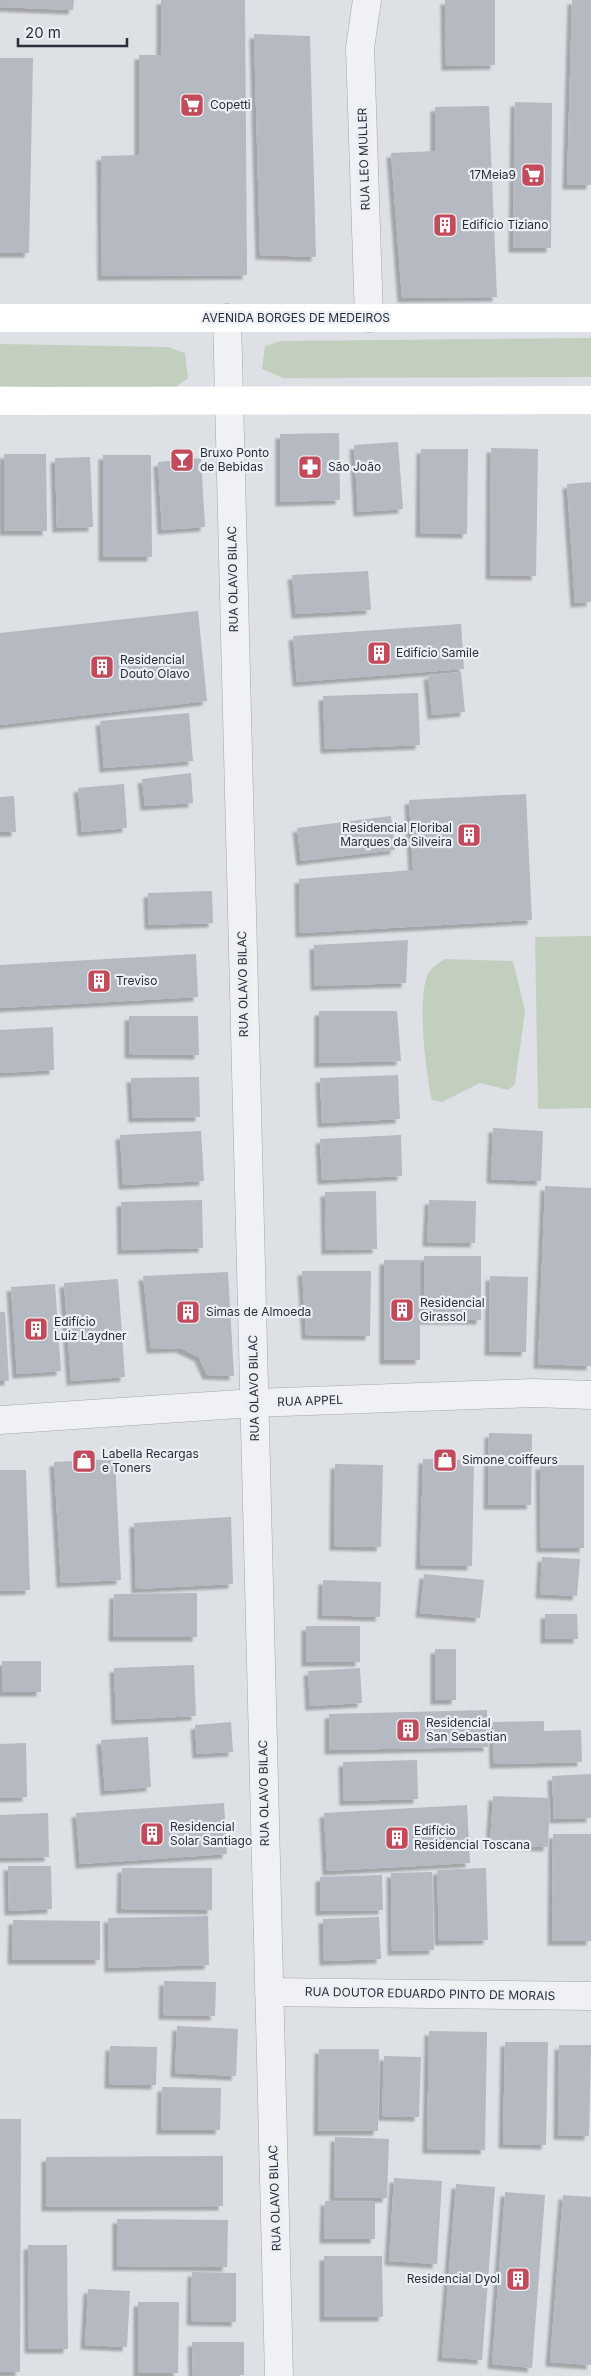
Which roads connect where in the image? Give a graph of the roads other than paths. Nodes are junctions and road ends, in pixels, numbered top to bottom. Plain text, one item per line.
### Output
1 (367, 0) edge
2 (0, 318) edge
3 (227, 318) junction
4 (369, 318) junction
5 (591, 318) edge
6 (591, 400) edge
7 (0, 401) edge
8 (229, 401) junction
9 (591, 1395) edge
10 (254, 1403) junction
11 (0, 1420) edge
12 (269, 1992) junction
13 (591, 1996) edge
14 (279, 2376) edge

1 - 4 street, RUA LEO MULLER
2 - 3 main road, AVENIDA BORGES DE MEDEIROS
3 - 4 main road, AVENIDA BORGES DE MEDEIROS
3 - 8 street, RUA OLAVO BILAC
4 - 5 main road, AVENIDA BORGES DE MEDEIROS
6 - 8 main road
7 - 8 main road
8 - 10 street, RUA OLAVO BILAC
9 - 10 street, RUA APPEL
10 - 11 street, RUA APPEL
10 - 12 street, RUA OLAVO BILAC
12 - 13 street, RUA DOUTOR EDUARDO PINTO DE MORAIS
12 - 14 street, RUA OLAVO BILAC

